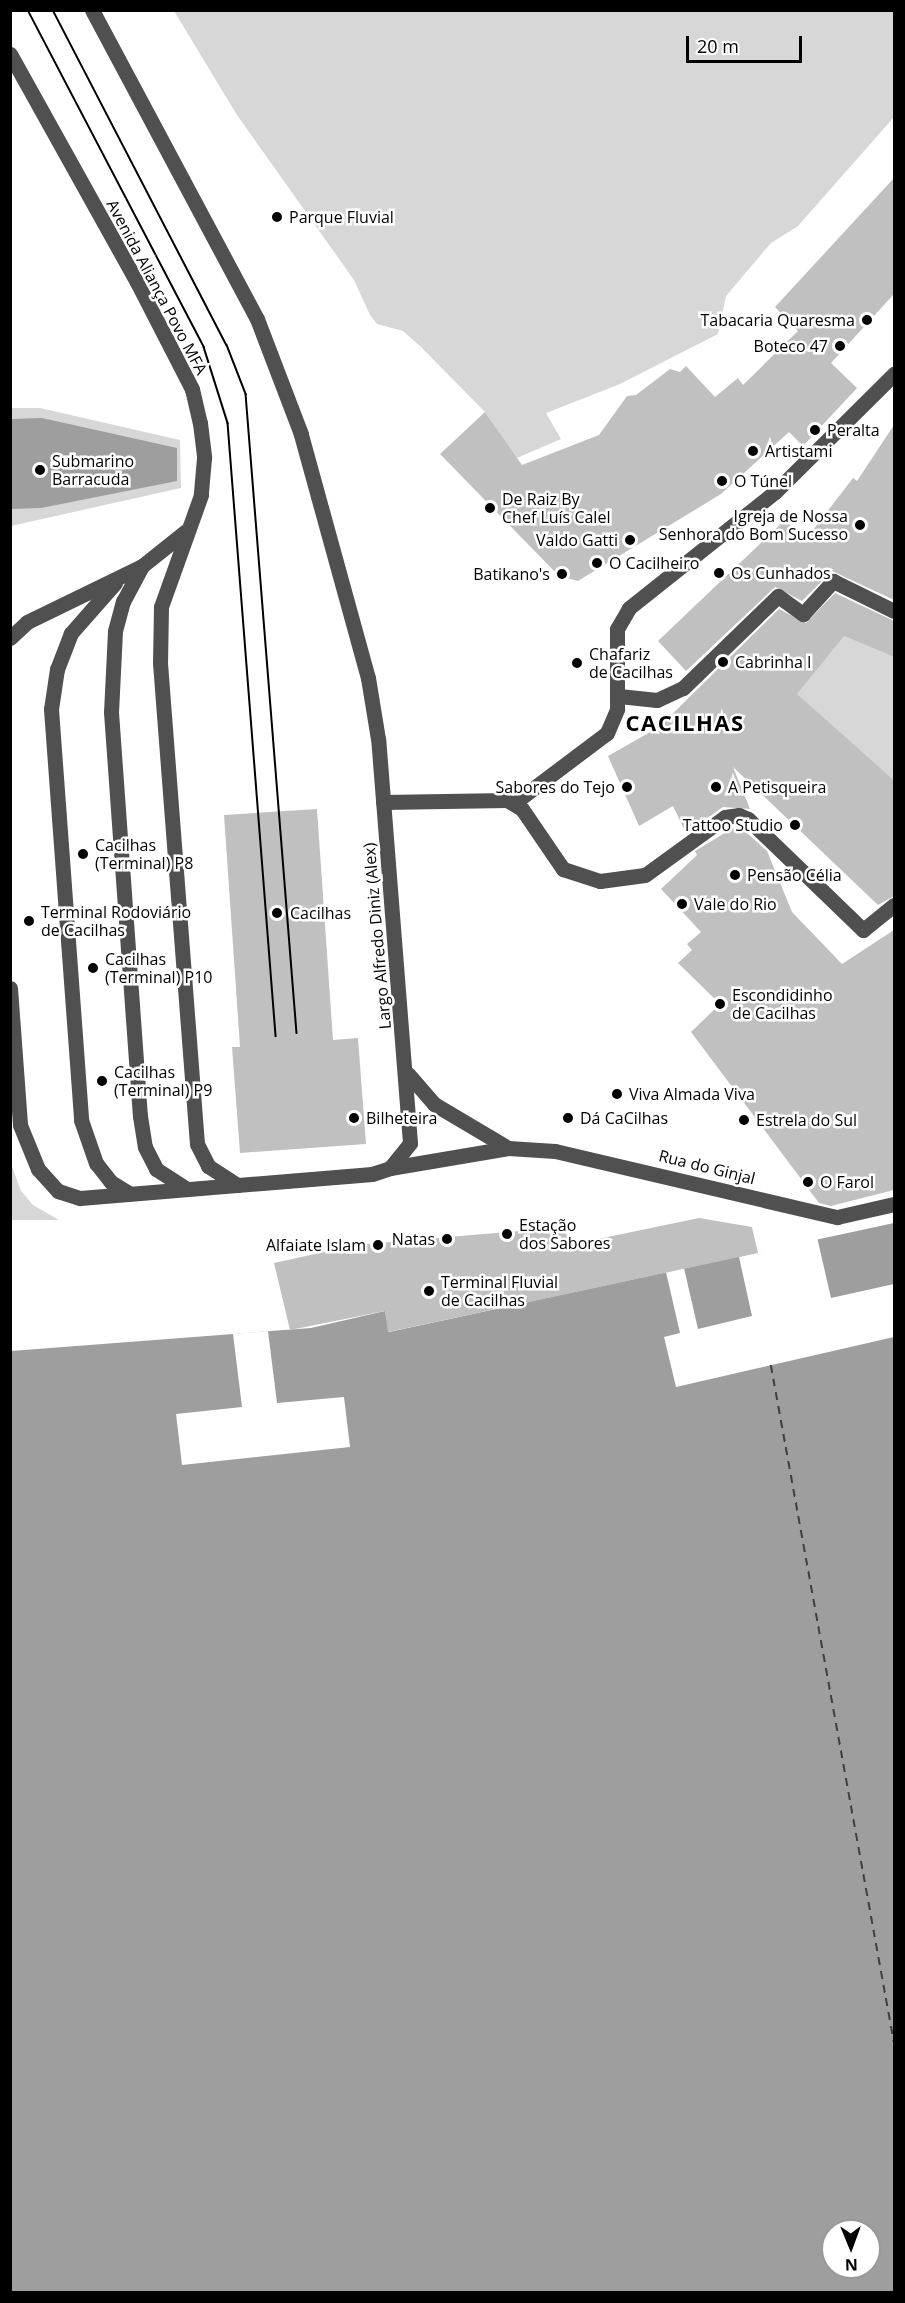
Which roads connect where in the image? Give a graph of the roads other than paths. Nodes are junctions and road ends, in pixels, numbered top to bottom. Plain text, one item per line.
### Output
1 (92, 10) edge
2 (10, 54) edge
3 (894, 374) edge
4 (191, 527) junction
5 (142, 566) junction
6 (115, 583) junction
7 (894, 611) edge
8 (10, 638) edge
9 (618, 696) junction
10 (383, 802) junction
11 (514, 803) junction
12 (894, 905) edge
13 (10, 988) edge
14 (408, 1074) junction
15 (508, 1148) junction
16 (390, 1168) junction
17 (237, 1185) junction
18 (187, 1189) junction
19 (130, 1194) junction
20 (894, 1204) edge

1 - 10 street, Largo Alfredo Diniz (Alex)
2 - 4 street, Avenida Aliança Povo MFA
3 - 9 street
4 - 5 street
4 - 17 street, Avenida Aliança Povo MFA
5 - 6 street
5 - 18 street
6 - 8 street
6 - 19 street
7 - 9 street
9 - 11 street
10 - 11 street
10 - 14 street, Largo Alfredo Diniz (Alex)
11 - 12 street
13 - 19 street
14 - 15 street, Rua do Ginjal
14 - 16 street, Largo Alfredo Diniz (Alex)
15 - 16 street, Rua do Ginjal
15 - 20 street, Rua do Ginjal
16 - 17 street
17 - 18 street
18 - 19 street

